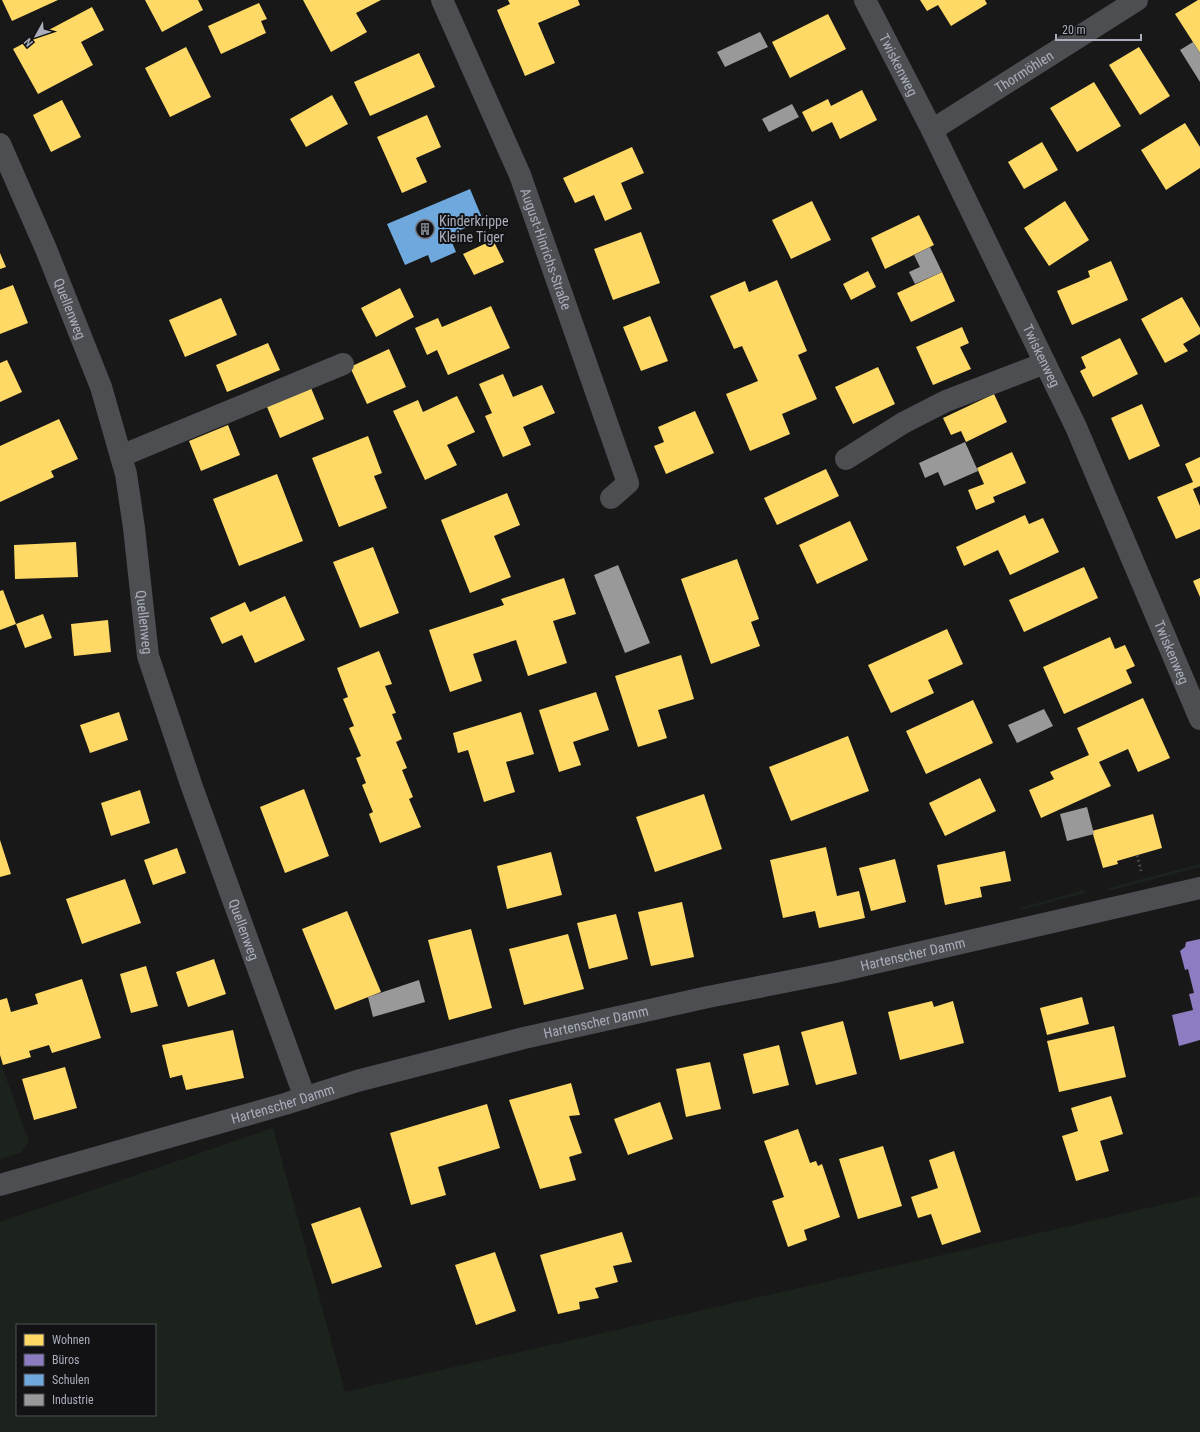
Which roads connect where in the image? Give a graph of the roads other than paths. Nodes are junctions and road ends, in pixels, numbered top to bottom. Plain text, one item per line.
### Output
1 (442, 0) edge
2 (865, 0) edge
3 (1137, 0) edge
4 (932, 130) junction
5 (0, 144) edge
6 (1045, 363) junction
7 (343, 364) dead end
8 (121, 456) junction
9 (846, 459) dead end
10 (611, 498) dead end
11 (1200, 719) edge
12 (1200, 888) edge
13 (306, 1098) junction
14 (0, 1185) edge

1 - 10 street, August-Hinrichs-Straße
2 - 4 street, Twiskenweg
3 - 4 street, Thormöhlen
4 - 6 street, Twiskenweg
5 - 8 street, Quellenweg
6 - 9 street
6 - 11 street, Twiskenweg
7 - 8 street
8 - 13 street, Quellenweg
12 - 13 street, Hartenscher Damm
13 - 14 street, Hartenscher Damm

